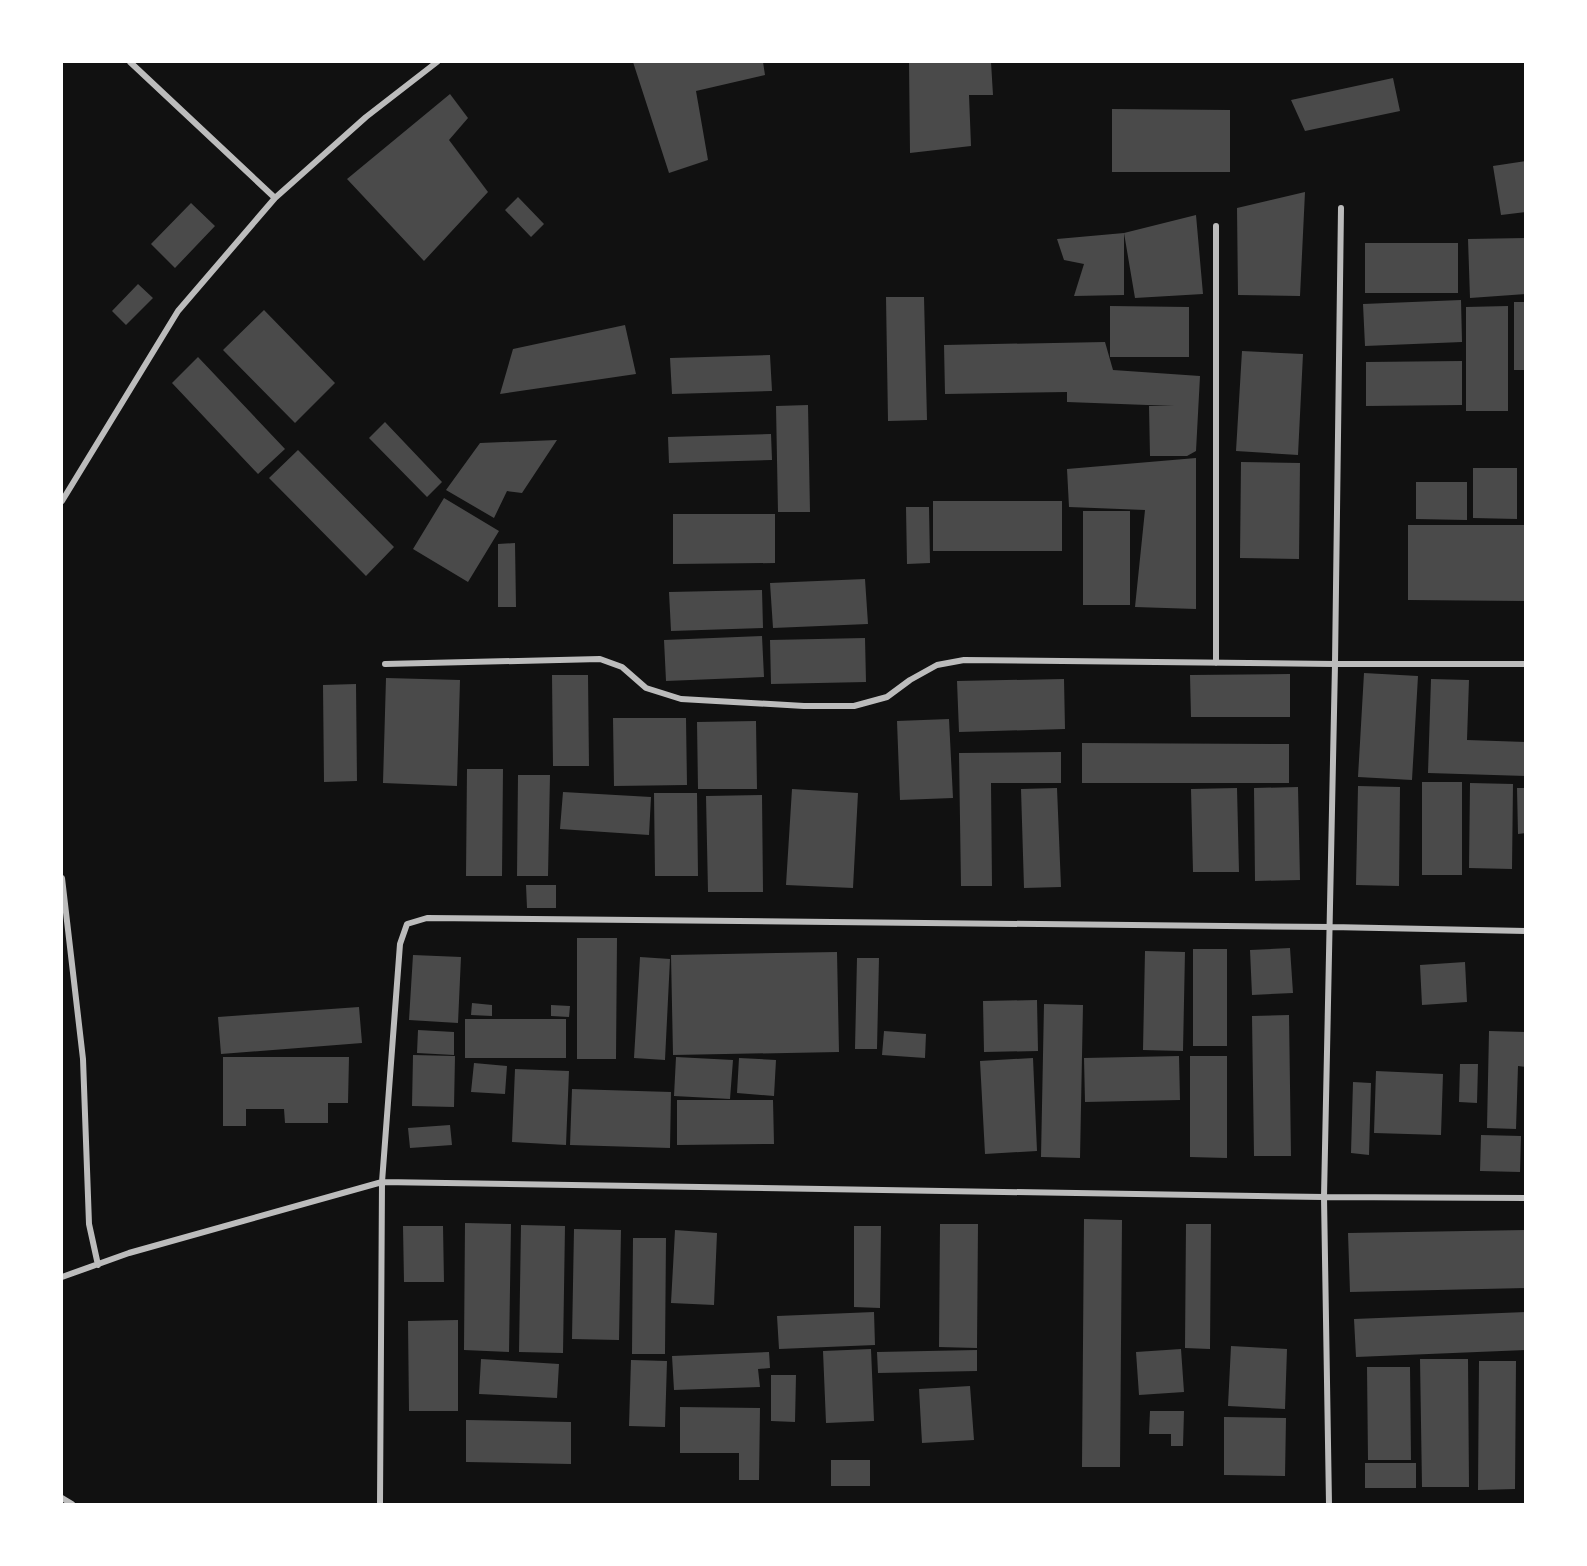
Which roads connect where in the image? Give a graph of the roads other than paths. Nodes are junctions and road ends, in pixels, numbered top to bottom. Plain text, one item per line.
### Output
1 (130, 62) edge
2 (437, 62) edge
3 (274, 198) junction
4 (1341, 208) dead end
5 (1216, 226) dead end
6 (62, 501) edge
7 (1216, 663) junction
8 (385, 664) dead end
9 (1335, 664) junction
10 (1526, 664) edge
11 (62, 878) edge
12 (1331, 927) junction
13 (1526, 931) edge
14 (382, 1182) junction
15 (1324, 1197) junction
16 (1526, 1198) edge
17 (98, 1265) junction
18 (62, 1277) edge
19 (62, 1498) edge
20 (72, 1504) edge
21 (380, 1504) edge
22 (1329, 1504) edge

1 - 3 street
2 - 3 street
3 - 6 street
4 - 9 street
5 - 7 street
7 - 8 street
7 - 9 street
9 - 10 street
9 - 12 street
11 - 17 street
12 - 13 street
12 - 14 street
12 - 15 street
14 - 15 street
14 - 17 street
14 - 21 street
15 - 16 street
15 - 22 street
17 - 18 street
19 - 20 street

